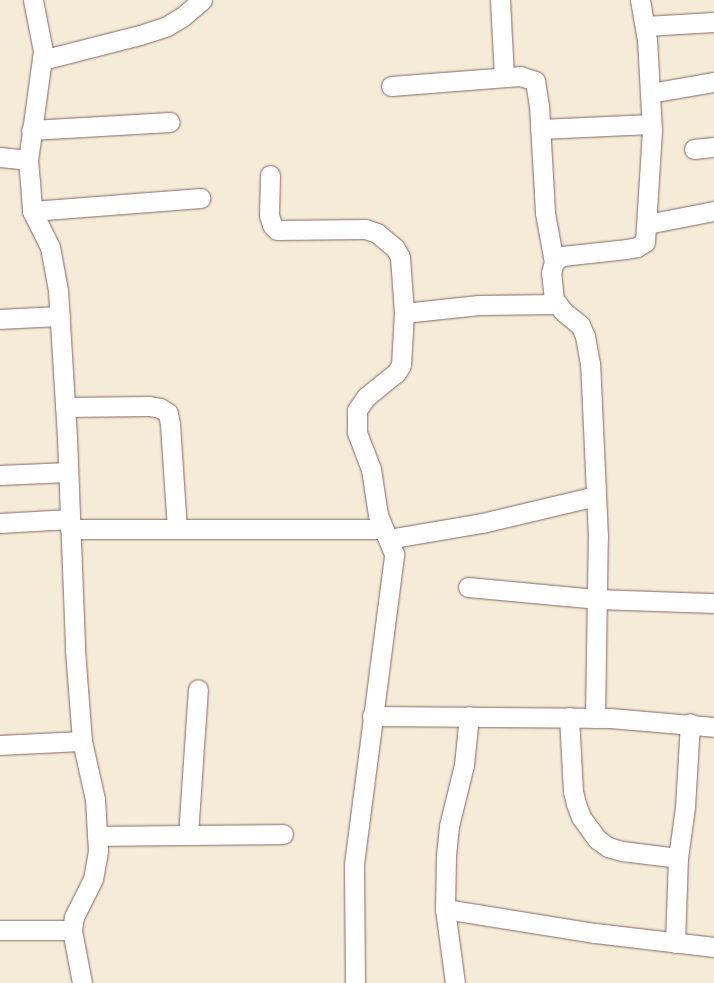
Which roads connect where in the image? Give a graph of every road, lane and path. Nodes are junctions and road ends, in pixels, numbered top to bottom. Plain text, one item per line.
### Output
1 (33, 0) edge
2 (202, 0) edge
3 (500, 0) edge
4 (640, 0) edge
5 (714, 22) edge
6 (645, 26) junction
7 (42, 60) junction
8 (504, 77) junction
9 (714, 82) edge
10 (391, 86) dead end
11 (650, 93) junction
12 (170, 122) dead end
13 (652, 124) junction
14 (540, 129) junction
15 (31, 130) junction
16 (714, 147) edge
17 (694, 149) dead end
18 (0, 157) edge
19 (28, 160) junction
20 (270, 175) dead end
21 (200, 198) dead end
22 (32, 211) junction
23 (714, 211) edge
24 (647, 224) junction
25 (554, 262) junction
26 (558, 304) junction
27 (404, 313) junction
28 (60, 316) junction
29 (0, 319) edge
30 (65, 408) junction
31 (68, 472) junction
32 (0, 475) edge
33 (596, 496) junction
34 (0, 523) edge
35 (70, 524) junction
36 (177, 529) junction
37 (386, 534) junction
38 (468, 587) dead end
39 (598, 599) junction
40 (714, 603) edge
41 (198, 689) dead end
42 (372, 716) junction
43 (469, 716) junction
44 (569, 717) junction
45 (595, 718) junction
46 (690, 723) junction
47 (714, 727) edge
48 (82, 741) junction
49 (0, 745) edge
50 (283, 834) dead end
51 (188, 835) junction
52 (97, 836) junction
53 (678, 858) junction
54 (445, 909) junction
55 (0, 930) edge
56 (72, 930) junction
57 (675, 943) junction
58 (714, 947) edge
59 (82, 983) edge
60 (355, 983) edge
61 (455, 983) edge

1 - 7 street
2 - 7 street
3 - 8 street
4 - 6 street
5 - 6 street
6 - 11 street
7 - 15 street
8 - 10 street
8 - 14 street
9 - 11 street
11 - 13 street
12 - 15 street
13 - 14 street
13 - 24 street
14 - 25 street
15 - 19 street
16 - 17 street
18 - 19 street
19 - 22 street
20 - 27 street
21 - 22 street
22 - 28 street
23 - 24 street
24 - 25 street
25 - 26 street
26 - 27 street
26 - 33 street
27 - 37 street
28 - 29 street
28 - 30 street
30 - 31 street
30 - 36 street
31 - 32 street
31 - 35 street
33 - 37 street
33 - 39 street
34 - 35 street
35 - 36 street
35 - 48 street
36 - 37 street
37 - 42 street
38 - 39 street
39 - 40 street
39 - 45 street
41 - 51 street
42 - 43 street
42 - 60 street
43 - 44 street
43 - 54 street
44 - 45 street
44 - 53 street
45 - 46 street
46 - 47 street
46 - 53 street
48 - 49 street
48 - 52 street
50 - 51 street
51 - 52 street
52 - 56 street
53 - 57 street
54 - 57 street
54 - 61 street
55 - 56 street
56 - 59 street
57 - 58 street

